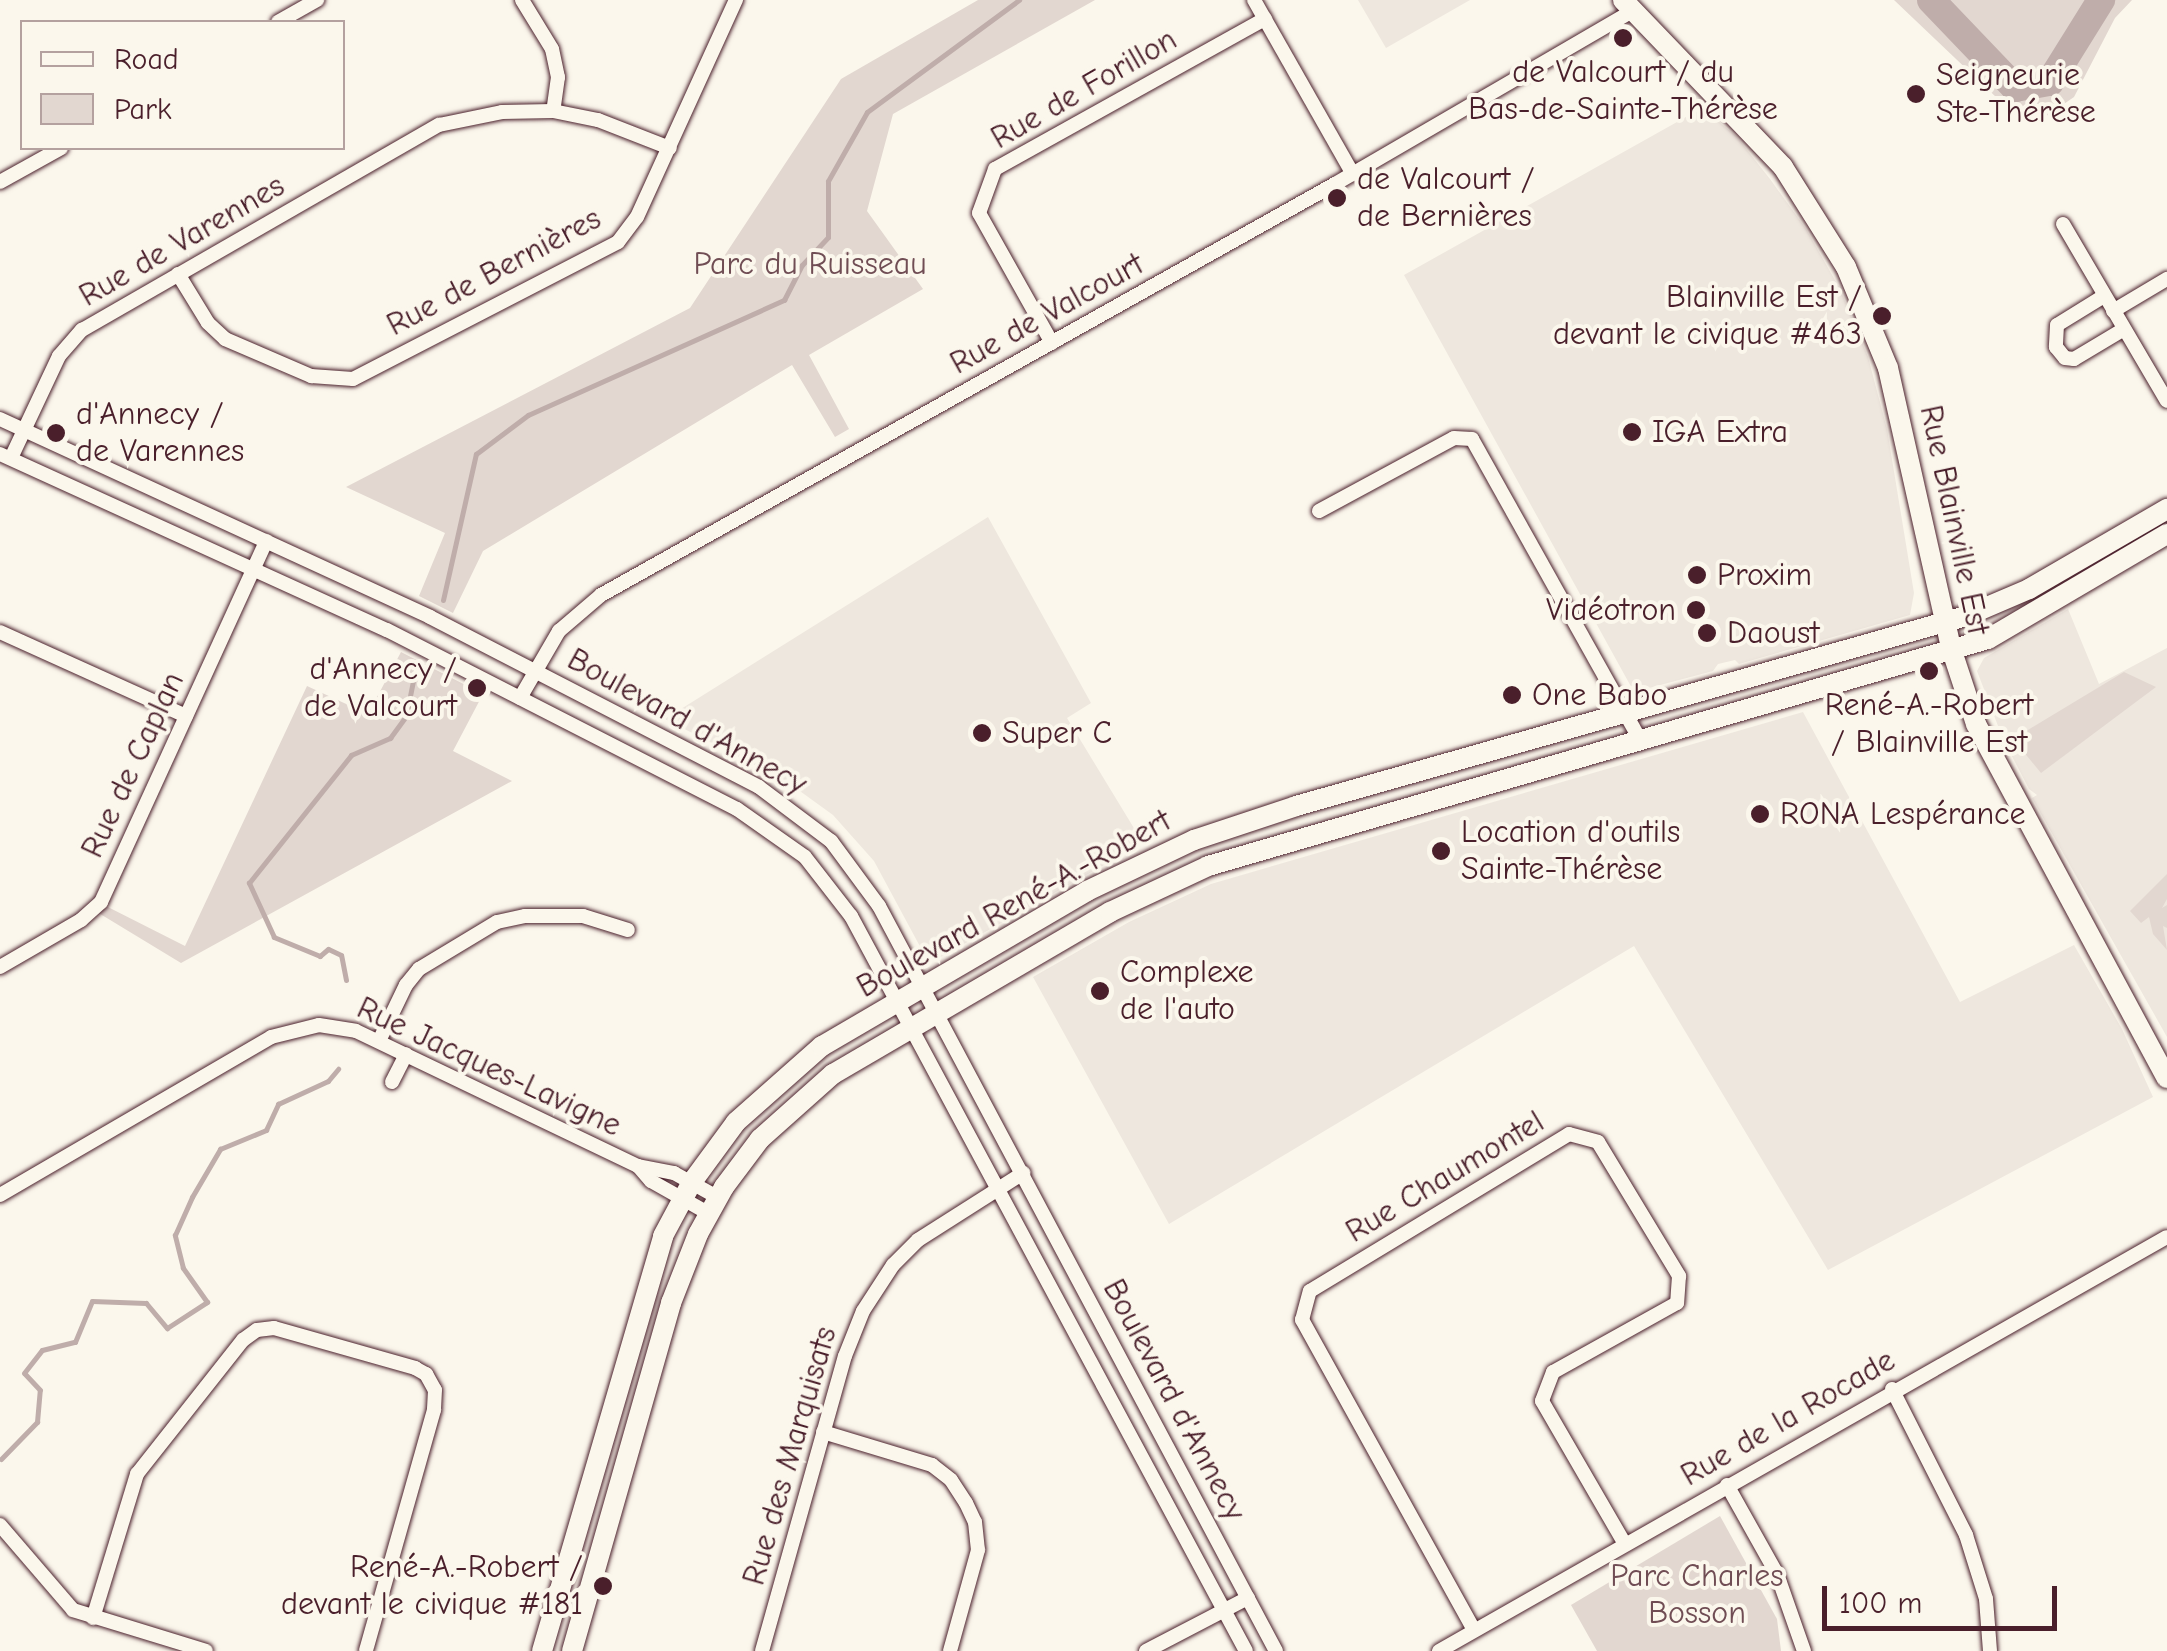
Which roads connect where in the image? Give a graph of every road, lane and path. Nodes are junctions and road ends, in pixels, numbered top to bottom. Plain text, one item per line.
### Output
1 (317, 0) edge
2 (522, 0) edge
3 (736, 0) edge
4 (1254, 0) edge
5 (1628, 5) edge
6 (282, 20) edge
7 (1264, 20) junction
8 (553, 111) junction
9 (670, 148) junction
10 (56, 150) edge
11 (1353, 174) junction
12 (0, 182) edge
13 (2063, 224) dead end
14 (178, 274) junction
15 (2167, 279) edge
16 (2104, 296) junction
17 (2113, 311) junction
18 (2124, 329) junction
19 (1052, 343) junction
20 (2167, 401) edge
21 (0, 420) edge
22 (24, 430) junction
23 (6, 456) edge
24 (2167, 510) edge
25 (1319, 512) dead end
26 (2167, 534) edge
27 (266, 541) junction
28 (253, 569) junction
29 (1946, 623) junction
30 (0, 632) edge
31 (1952, 651) junction
32 (535, 670) junction
33 (520, 698) junction
34 (1624, 714) junction
35 (186, 716) junction
36 (1640, 740) junction
37 (628, 930) dead end
38 (0, 967) edge
39 (922, 987) junction
40 (896, 1002) junction
41 (936, 1012) junction
42 (910, 1027) junction
43 (379, 1041) junction
44 (406, 1054) junction
45 (2167, 1078) edge
46 (392, 1082) dead end
47 (1023, 1173) junction
48 (996, 1188) junction
49 (687, 1190) junction
50 (0, 1195) edge
51 (713, 1205) junction
52 (2167, 1237) edge
53 (1892, 1389) junction
54 (823, 1432) junction
55 (1727, 1485) junction
56 (0, 1525) edge
57 (1625, 1544) junction
58 (1248, 1598) junction
59 (1225, 1609) junction
60 (93, 1618) junction
61 (1474, 1630) junction
62 (206, 1651) edge
63 (366, 1651) edge
64 (542, 1651) edge
65 (572, 1651) edge
66 (762, 1651) edge
67 (950, 1651) edge
68 (1146, 1651) edge
69 (1246, 1651) edge
70 (1276, 1651) edge
71 (1439, 1651) edge
72 (1804, 1651) edge
73 (1990, 1651) edge

1 - 6 street
2 - 8 street
3 - 9 street, Rue de Bernières
4 - 7 street
5 - 11 street, Rue de Valcourt
5 - 29 street, Rue Blainville Est
7 - 11 street
7 - 19 street, Rue de Forillon
8 - 9 street, Rue de Varennes
8 - 14 street, Rue de Varennes
9 - 14 street, Rue de Bernières
10 - 12 street
11 - 19 street, Rue de Valcourt
13 - 16 street
14 - 22 street, Rue de Varennes
15 - 17 street
16 - 17 street
16 - 18 street
17 - 18 street
18 - 20 street
19 - 32 street, Rue de Valcourt
21 - 22 street, Boulevard d'Annecy
22 - 23 street, Rue de Varennes
22 - 27 street, Boulevard d'Annecy
23 - 28 street, Boulevard d'Annecy
24 - 29 street, Boulevard René-A.-Robert
25 - 34 street
26 - 31 street, Boulevard René-A.-Robert
27 - 28 street, Rue de Caplan
27 - 32 street, Boulevard d'Annecy
28 - 33 street, Boulevard d'Annecy
28 - 35 street, Rue de Caplan
29 - 31 street, Rue Blainville Est
29 - 34 street, Boulevard René-A.-Robert
30 - 35 street
31 - 36 street, Boulevard René-A.-Robert
31 - 45 street, Rue Blainville Est
32 - 33 street, Rue de Valcourt
32 - 39 street, Boulevard d'Annecy
33 - 40 street, Boulevard d'Annecy
34 - 36 street
34 - 39 street, Boulevard René-A.-Robert
35 - 38 street, Rue de Caplan
36 - 41 street, Boulevard René-A.-Robert
37 - 43 street
39 - 40 street, Boulevard René-A.-Robert
39 - 41 street, Boulevard d'Annecy
40 - 42 street, Boulevard d'Annecy
40 - 49 street, Boulevard René-A.-Robert
41 - 42 street, Boulevard René-A.-Robert
41 - 47 street, Boulevard d'Annecy
42 - 48 street, Boulevard d'Annecy
42 - 51 street, Boulevard René-A.-Robert
43 - 44 street, Rue Jacques-Lavigne
43 - 50 street, Rue Jacques-Lavigne
44 - 46 street
44 - 49 street, Rue Jacques-Lavigne
47 - 48 street, Rue des Marquisats
47 - 58 street, Boulevard d'Annecy
48 - 54 street, Rue des Marquisats
48 - 59 street, Boulevard d'Annecy
49 - 51 street, Rue Jacques-Lavigne
49 - 64 street, Boulevard René-A.-Robert
51 - 65 street, Boulevard René-A.-Robert
52 - 53 street, Rue de la Rocade
53 - 55 street, Rue de la Rocade
53 - 73 street
54 - 66 street, Rue des Marquisats
54 - 67 street
55 - 57 street, Rue de la Rocade
55 - 72 street
56 - 60 street
57 - 61 street, Rue de la Rocade
57 - 61 street, Rue Chaumontel
58 - 59 street
58 - 70 street, Boulevard d'Annecy
59 - 68 street
59 - 69 street, Boulevard d'Annecy
60 - 62 street
60 - 63 street
61 - 71 street, Rue de la Rocade

